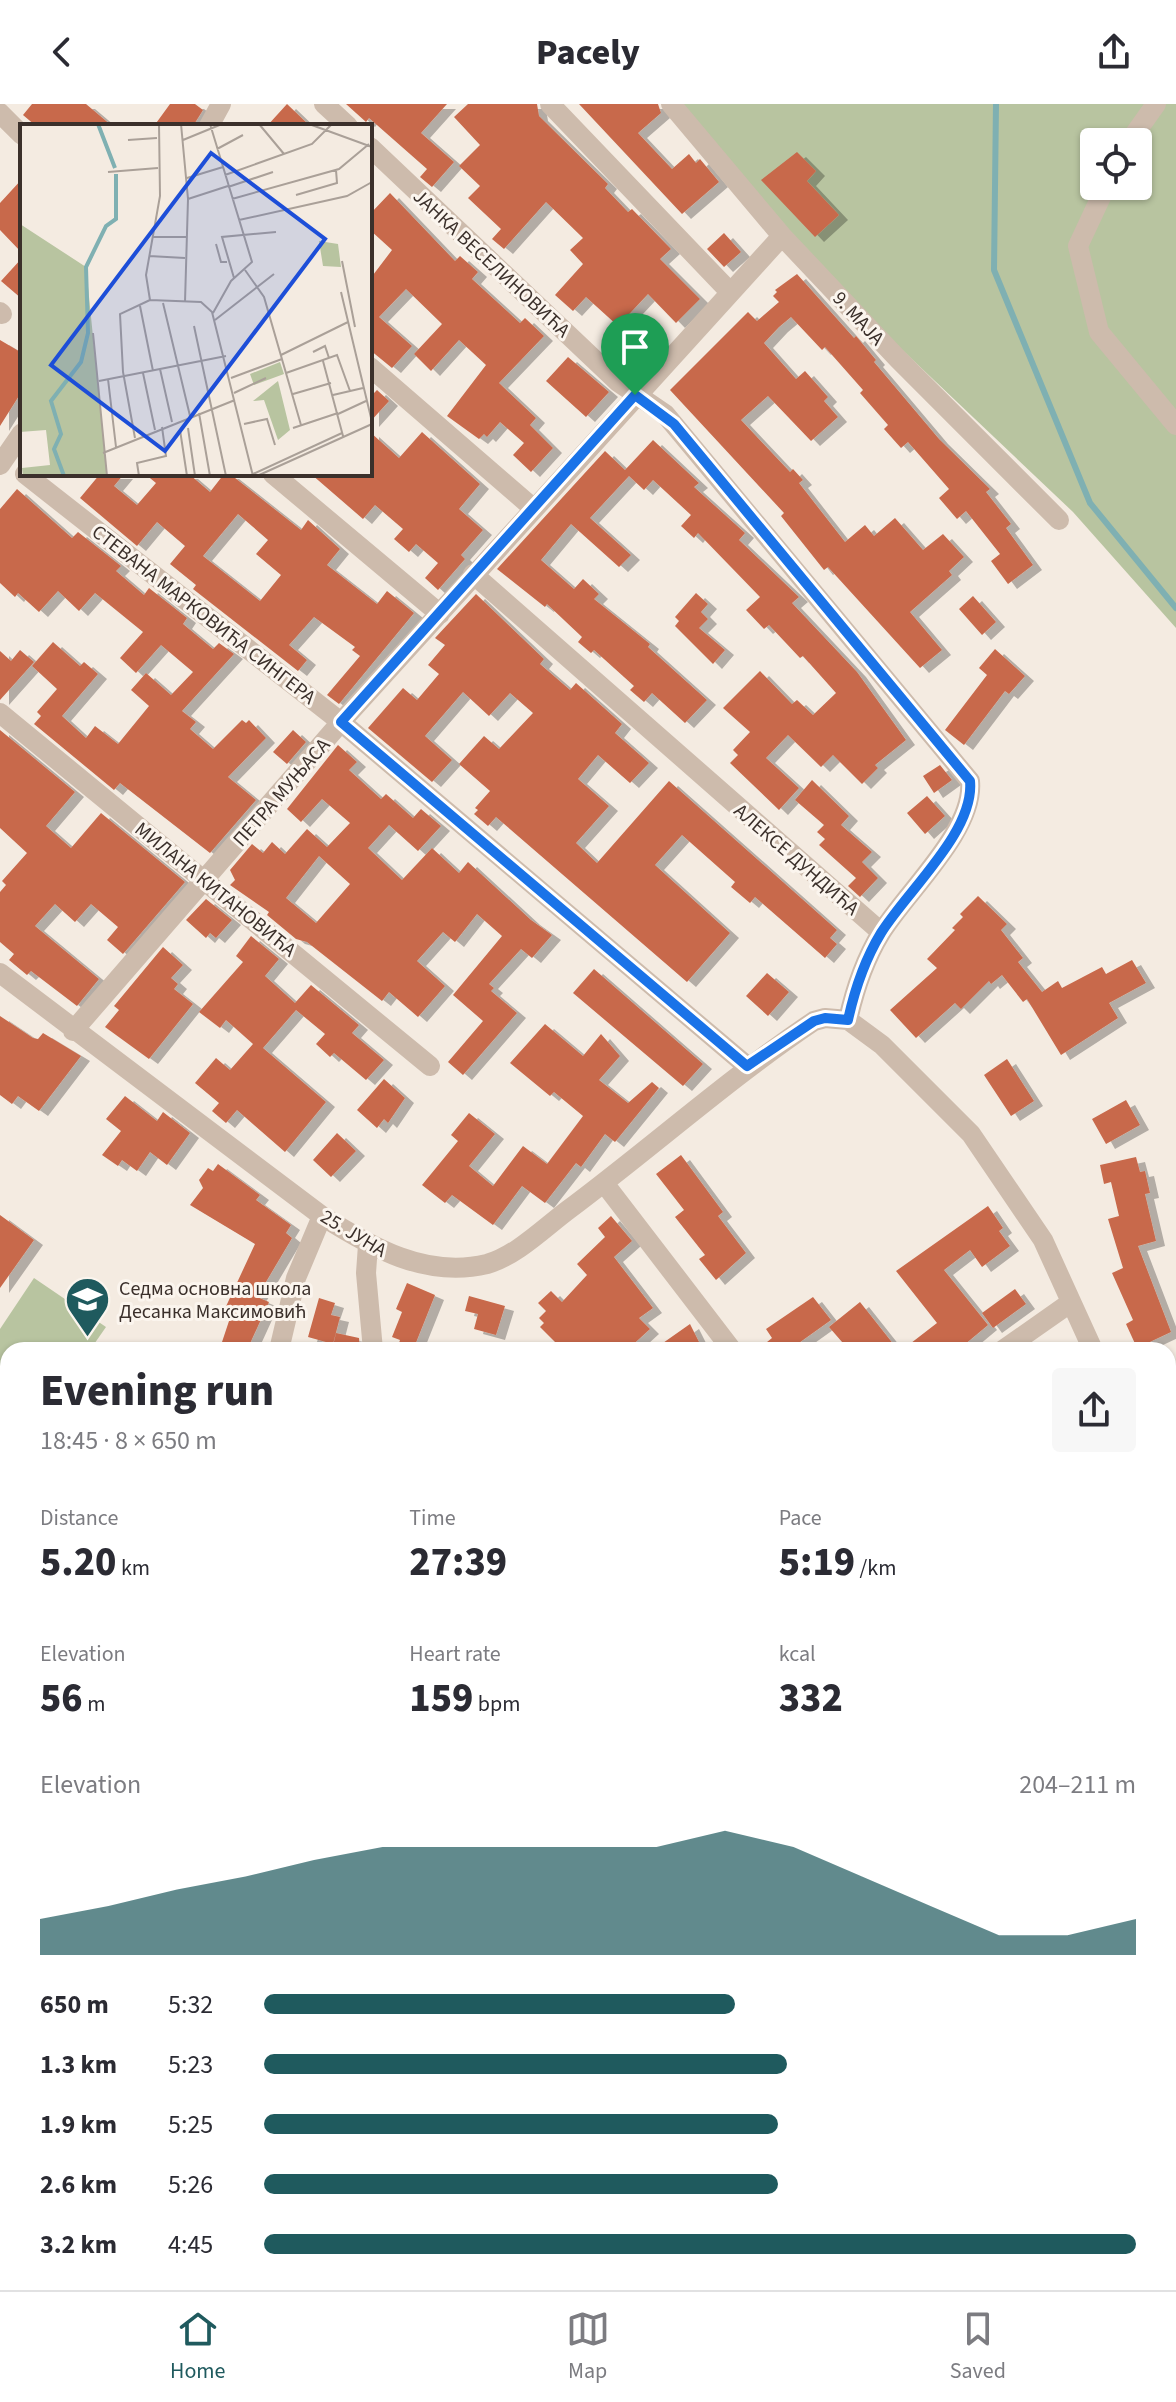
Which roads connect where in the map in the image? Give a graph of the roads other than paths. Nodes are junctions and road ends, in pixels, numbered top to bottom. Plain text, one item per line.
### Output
1 (221, 104) edge
2 (324, 104) edge
3 (550, 104) edge
4 (671, 104) edge
5 (1156, 104) edge
6 (0, 113) edge
7 (210, 124) edge
8 (346, 124) edge
9 (1139, 128) edge
10 (20, 133) edge
11 (372, 149) edge
12 (1099, 200) edge
13 (782, 236) junction
14 (730, 292) junction
15 (372, 369) edge
16 (635, 395) junction
17 (1176, 425) edge
18 (20, 436) edge
19 (2, 462) edge
20 (20, 471) edge
21 (27, 476) edge
22 (275, 476) edge
23 (533, 508) junction
24 (1059, 520) dead end
25 (473, 574) junction
26 (440, 614) junction
27 (0, 713) edge
28 (341, 722) junction
29 (206, 879) junction
30 (881, 932) junction
31 (0, 973) edge
32 (848, 1020) junction
33 (73, 1031) junction
34 (430, 1066) dead end
35 (747, 1066) junction
36 (604, 1183) junction
37 (322, 1216) junction
38 (368, 1245) junction
39 (1070, 1303) junction
40 (281, 1342) edge
41 (372, 1342) edge
42 (726, 1342) edge
43 (1014, 1342) edge
44 (1089, 1342) edge

1 - 7 street
2 - 8 street
3 - 14 street
4 - 13 street, 9. МАЈА
5 - 9 street
6 - 10 street
11 - 16 street, ЈАНКА ВЕСЕЛИНОВИЋА
12 - 17 street
13 - 14 street, ПЕТРА МУЊАСА
13 - 24 street, 9. МАЈА
14 - 16 street, ПЕТРА МУЊАСА
15 - 23 street
16 - 23 street, ПЕТРА МУЊАСА
16 - 30 street, ЈАНКА ВЕСЕЛИНОВИЋА
18 - 19 street
19 - 20 street, СТЕВАНА МАРКОВИЋА СИНГЕРА
21 - 28 street, СТЕВАНА МАРКОВИЋА СИНГЕРА
22 - 26 street
23 - 25 street, ПЕТРА МУЊАСА
25 - 26 street, ПЕТРА МУЊАСА
25 - 30 street, АЛЕКСЕ ДУНДИЋА
26 - 28 street, ПЕТРА МУЊАСА
27 - 29 street, МИЛАНА КИТАНОВИЋА
28 - 29 street, ПЕТРА МУЊАСА
28 - 35 street, СТЕВАНА МАРКОВИЋА СИНГЕРА
29 - 33 street, ПЕТРА МУЊАСА
29 - 34 street, МИЛАНА КИТАНОВИЋА
30 - 32 street
31 - 33 street, 25. ЈУНА
32 - 35 street, 25. ЈУНА
32 - 39 street
33 - 37 street, 25. ЈУНА
35 - 36 street, 25. ЈУНА
36 - 38 street, 25. ЈУНА
36 - 42 street
37 - 38 street, 25. ЈУНА
37 - 40 street
38 - 41 street
39 - 43 street
39 - 44 street

